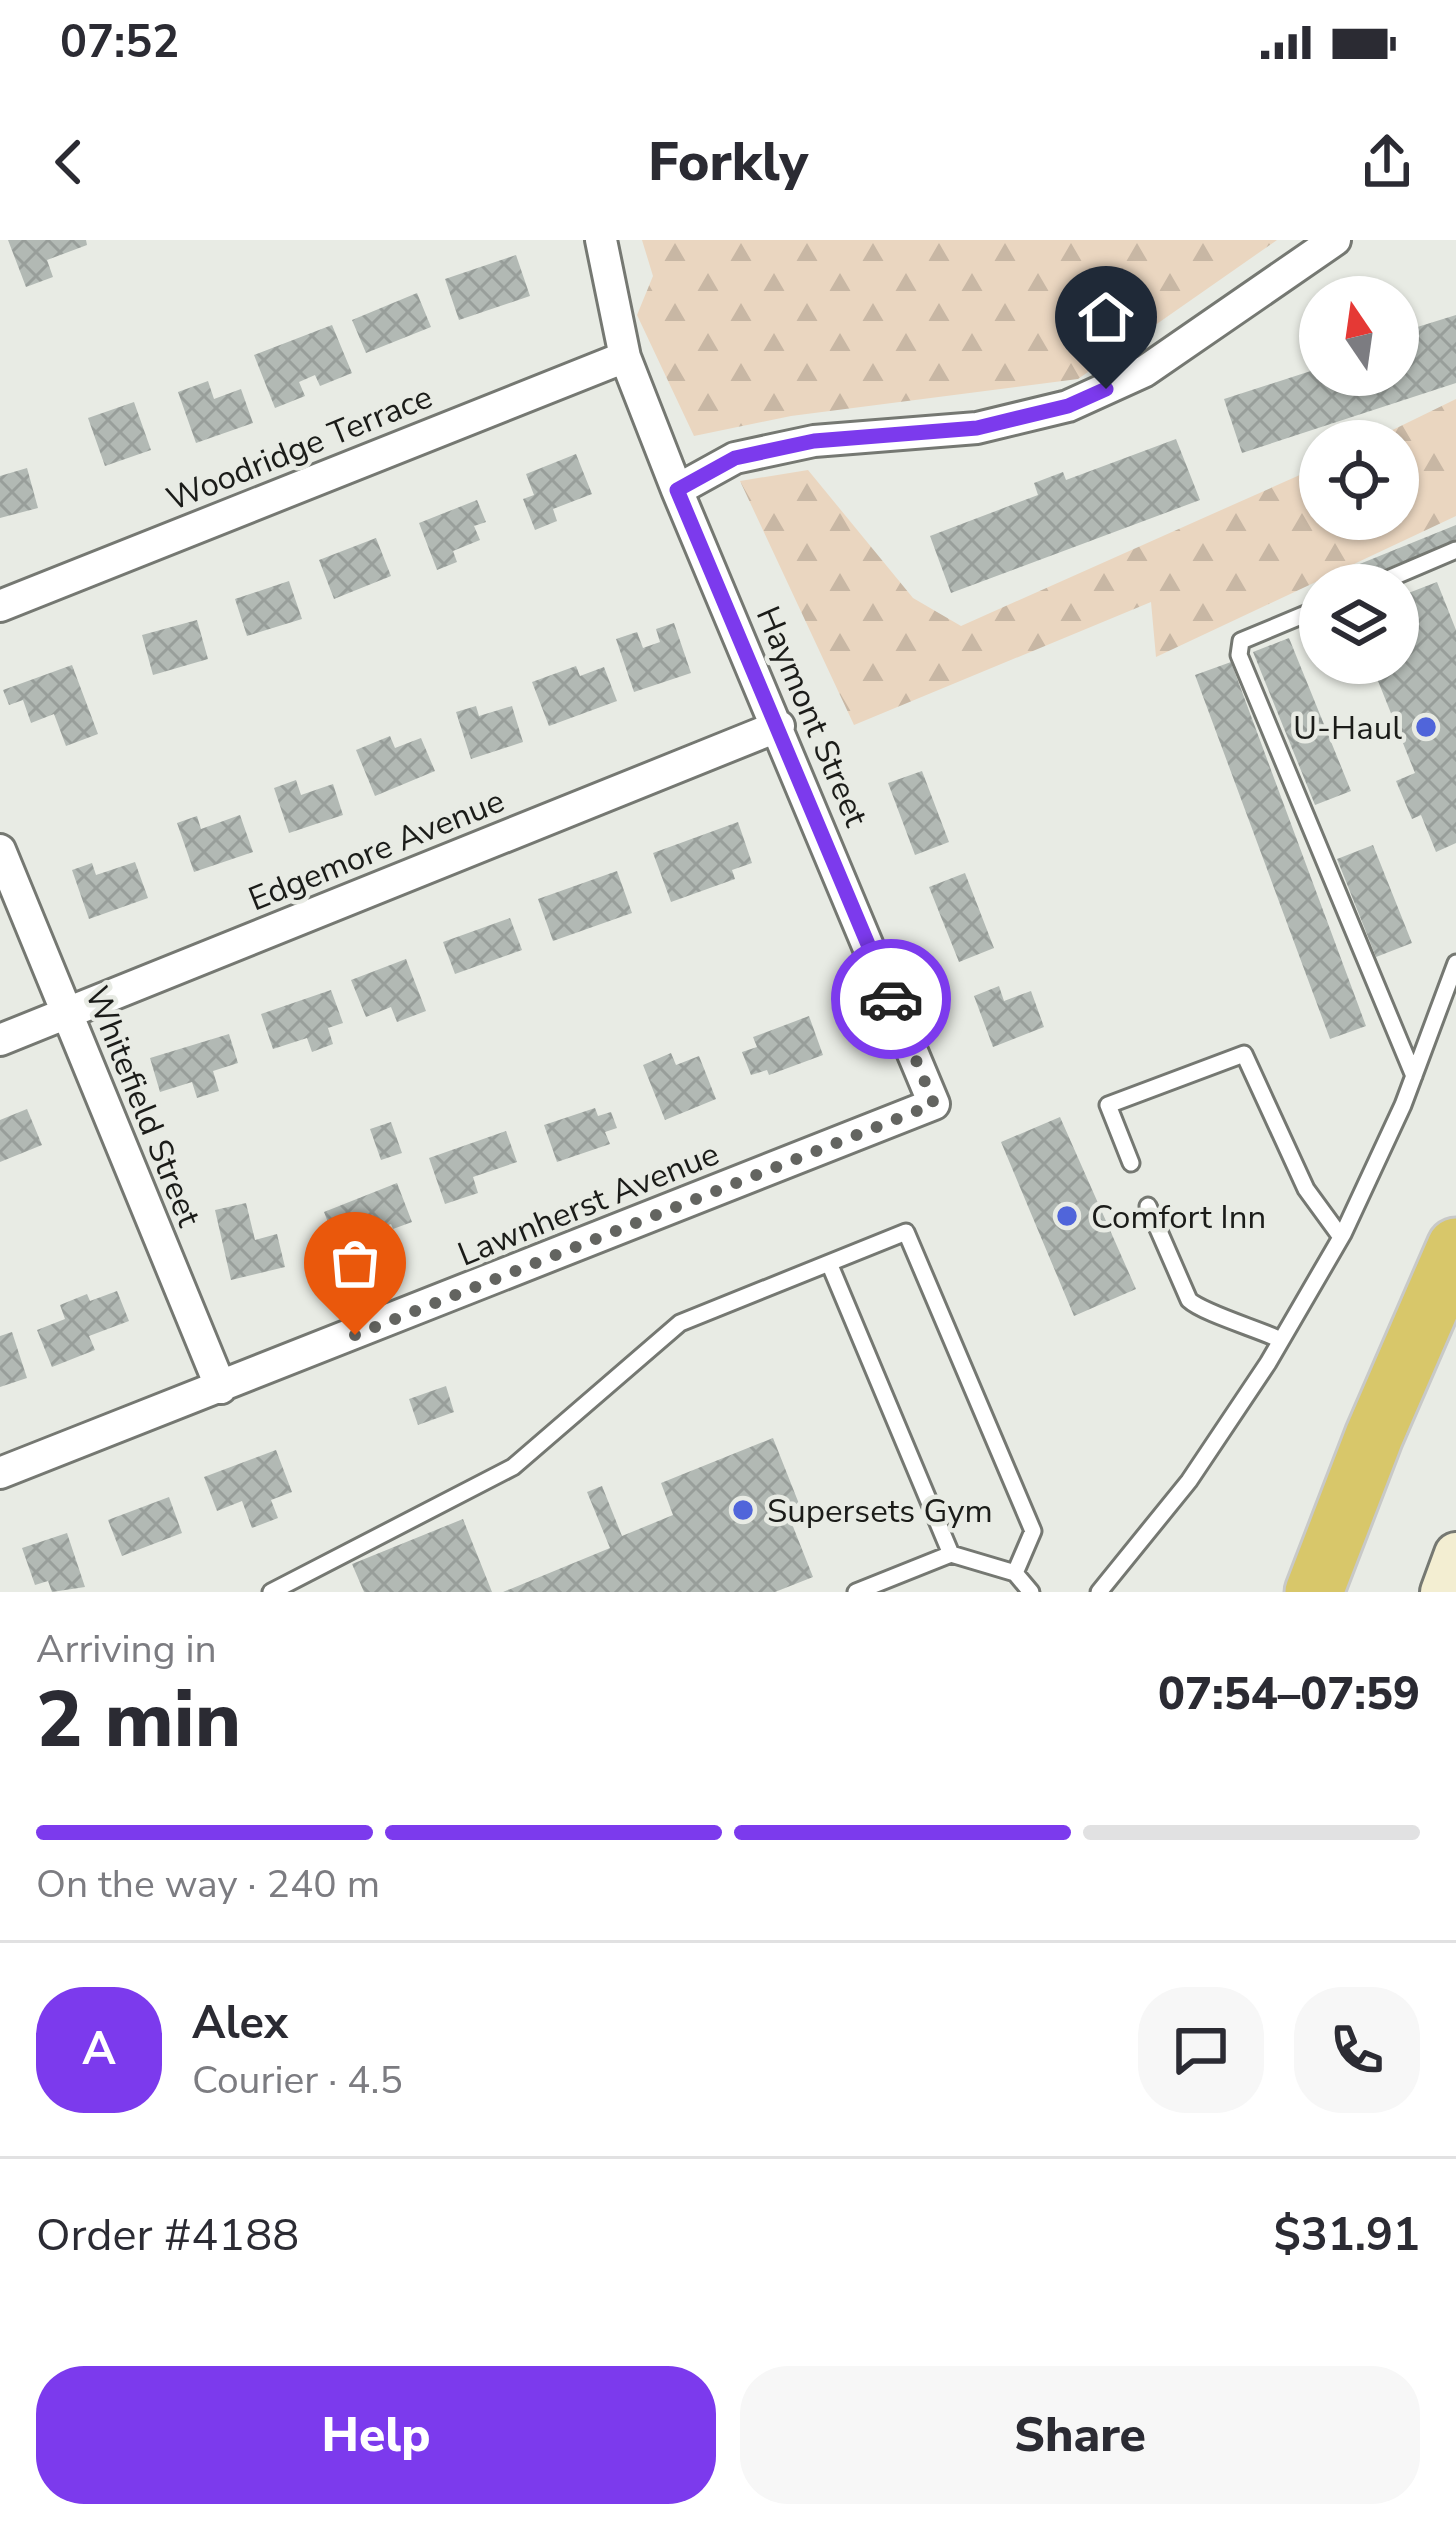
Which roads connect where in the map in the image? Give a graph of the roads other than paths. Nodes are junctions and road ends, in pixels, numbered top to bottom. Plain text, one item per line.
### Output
1 (601, 240) edge
2 (1335, 240) edge
3 (625, 357) junction
4 (677, 490) junction
5 (1456, 550) edge
6 (1419, 566) edge
7 (0, 606) edge
8 (1299, 617) edge
9 (779, 726) junction
10 (0, 850) edge
11 (1456, 963) edge
12 (66, 1013) junction
13 (0, 1040) edge
14 (1414, 1076) junction
15 (934, 1104) joint
16 (1131, 1163) dead end
17 (1148, 1206) dead end
18 (1341, 1238) junction
19 (1456, 1247) edge
20 (829, 1263) junction
21 (1456, 1322) edge
22 (1281, 1340) junction
23 (221, 1388) junction
24 (1374, 1436) junction
25 (0, 1473) edge
26 (951, 1554) junction
27 (1456, 1554) edge
28 (1015, 1574) junction
29 (271, 1592) edge
30 (856, 1592) edge
31 (1031, 1592) edge
32 (1100, 1592) edge
33 (1273, 1592) edge
34 (1314, 1592) edge
35 (1346, 1592) edge
36 (1442, 1592) edge

1 - 3 street, Haymont Street
2 - 4 street
3 - 4 street, Haymont Street
3 - 7 street, Woodridge Terrace
4 - 9 street, Haymont Street
5 - 6 lane
8 - 14 lane
9 - 12 street, Edgemore Avenue
9 - 15 street, Haymont Street
10 - 12 street, Whitefield Street
11 - 14 lane
12 - 13 street, Edgemore Avenue
12 - 23 street, Whitefield Street
14 - 18 lane
15 - 23 street, Lawnherst Avenue
16 - 18 lane
17 - 22 lane
18 - 22 lane
19 - 24 highway
20 - 26 lane
20 - 28 lane
20 - 29 lane
21 - 35 highway
22 - 32 lane
23 - 25 street, Lawnherst Avenue
24 - 33 highway
24 - 34 highway
26 - 28 lane
26 - 30 lane
27 - 36 main road
28 - 31 lane

